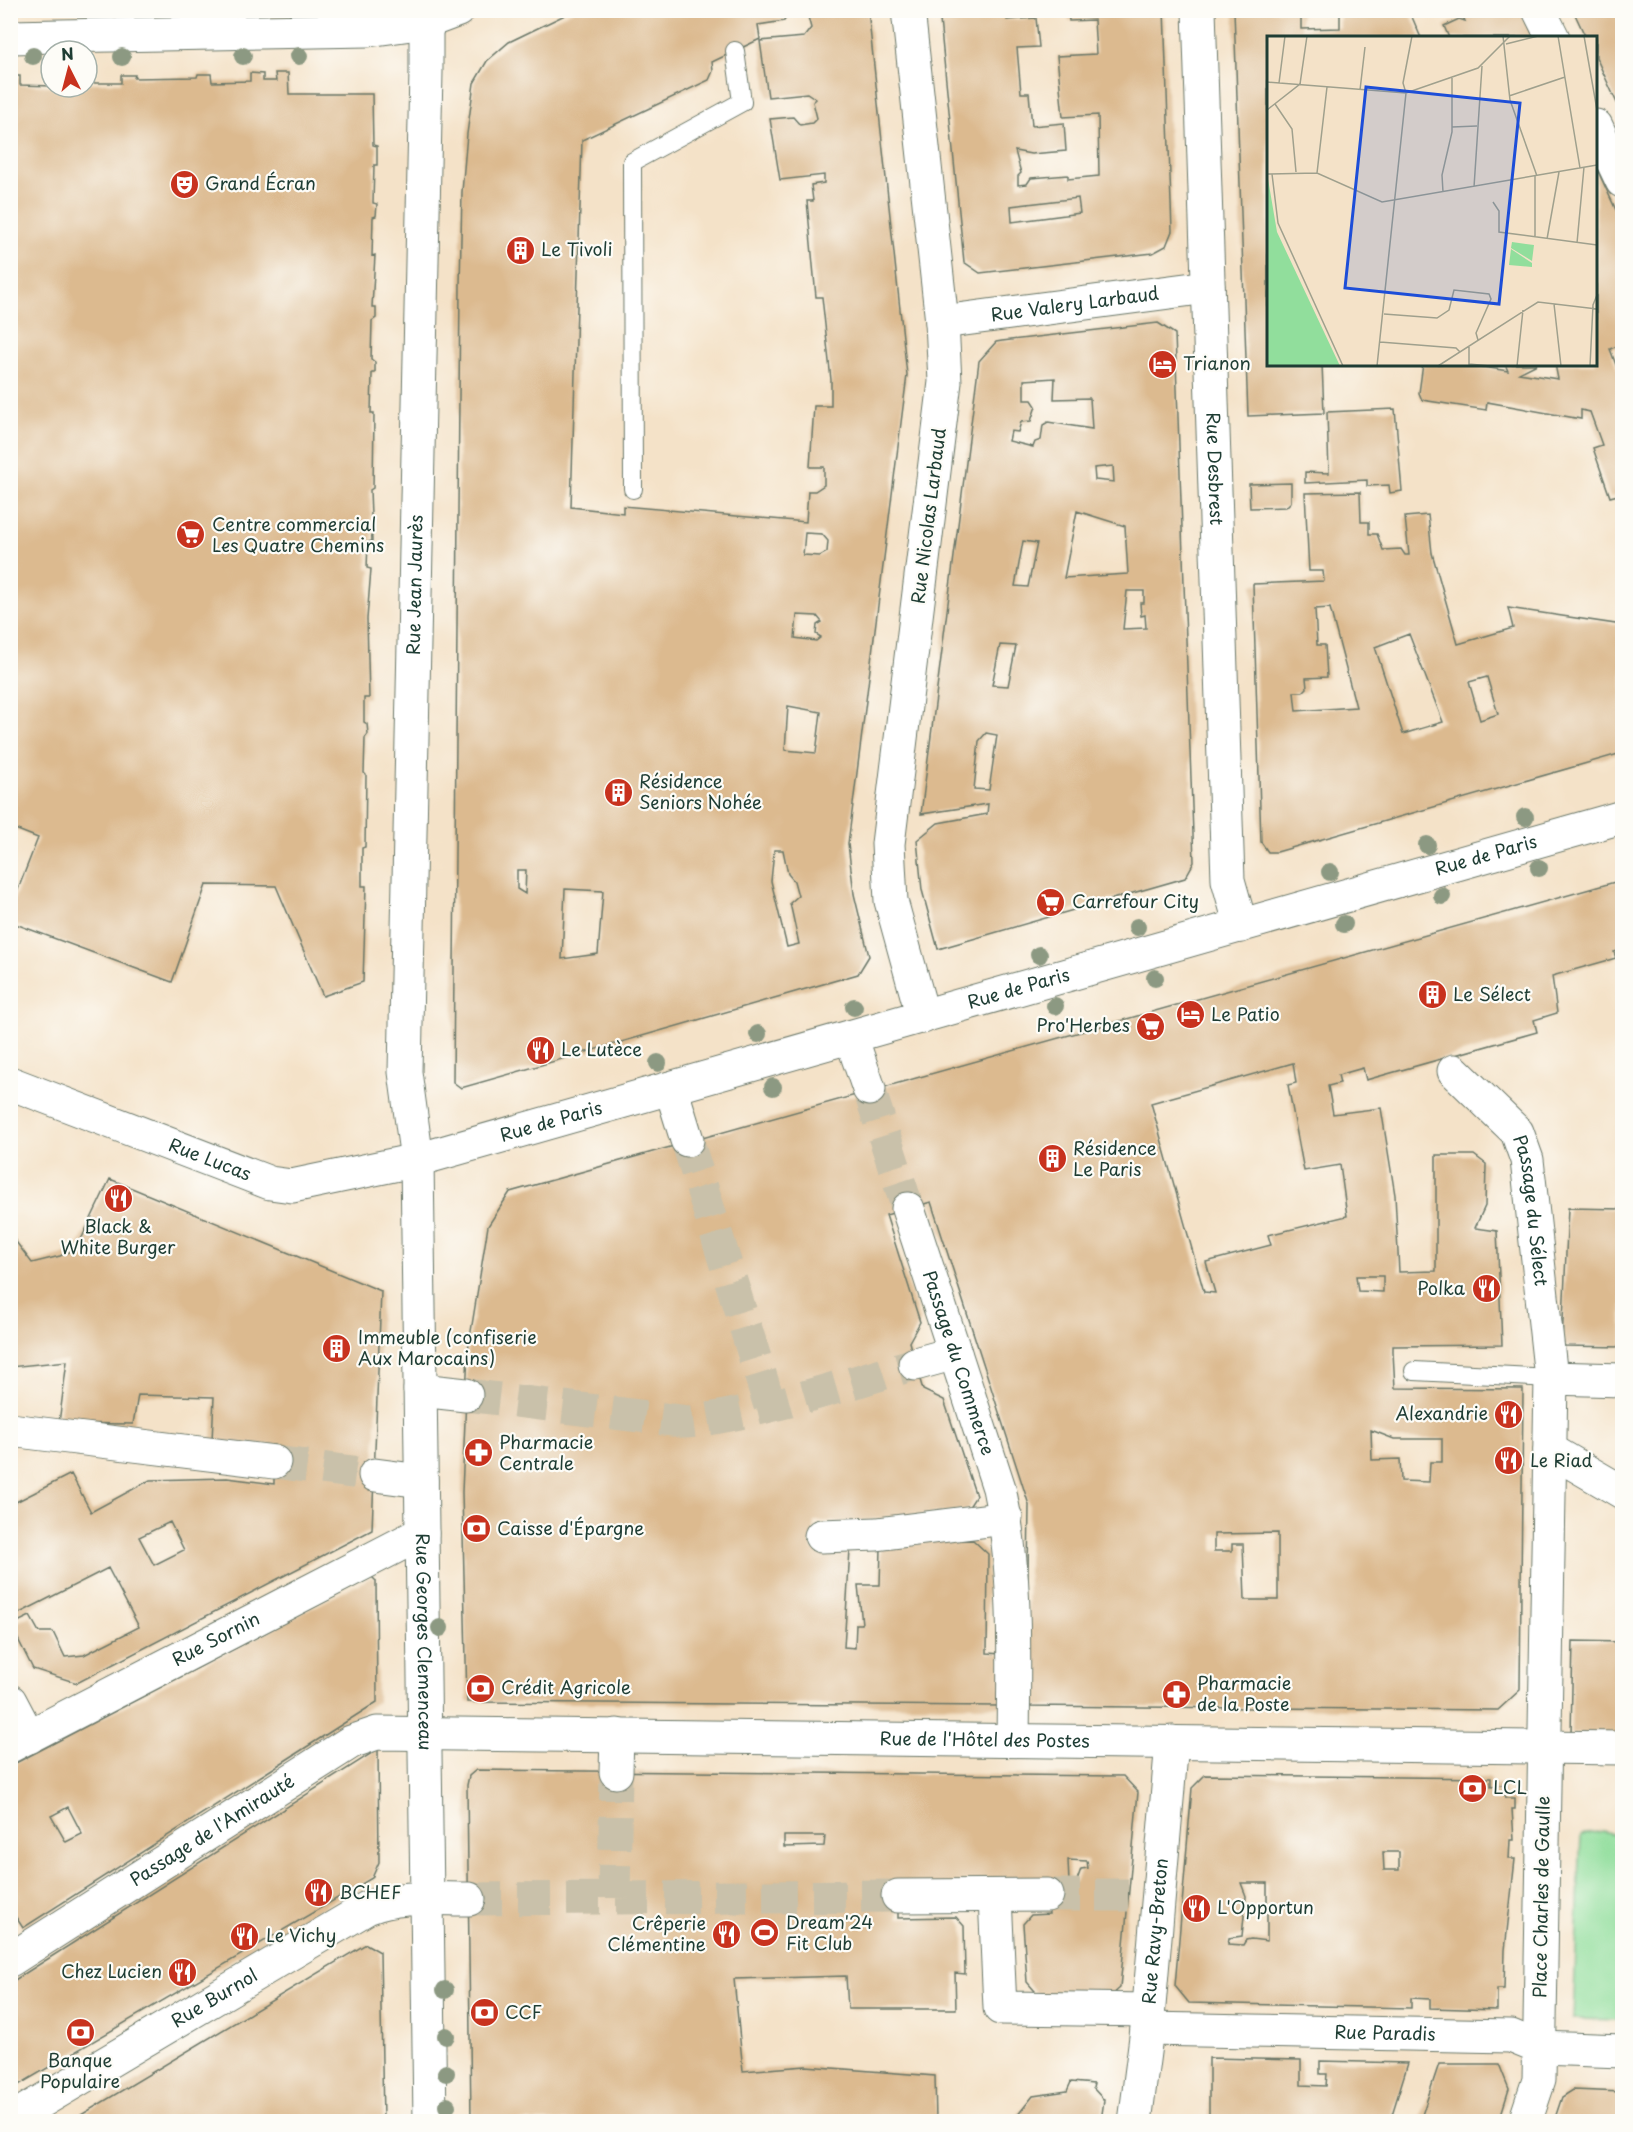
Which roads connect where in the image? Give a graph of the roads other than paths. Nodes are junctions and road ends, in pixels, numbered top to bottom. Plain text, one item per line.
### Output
1 (458, 10) edge
2 (908, 10) edge
3 (1199, 10) edge
4 (1539, 10) edge
5 (423, 16) edge
6 (1551, 36) edge
7 (10, 37) edge
8 (735, 51) dead end
9 (1597, 128) edge
10 (1623, 181) edge
11 (1208, 286) junction
12 (942, 322) junction
13 (633, 489) dead end
14 (1623, 817) edge
15 (1241, 926) junction
16 (923, 1017) junction
17 (851, 1037) junction
18 (1454, 1071) dead end
19 (10, 1083) edge
20 (671, 1088) junction
21 (869, 1089) tunnel mouth
22 (687, 1140) tunnel mouth
23 (417, 1160) junction
24 (908, 1209) tunnel mouth
25 (955, 1353) junction
26 (915, 1364) tunnel mouth
27 (1414, 1371) dead end
28 (1551, 1378) junction
29 (1623, 1380) edge
30 (420, 1390) junction
31 (466, 1395) tunnel mouth
32 (10, 1430) edge
33 (1550, 1450) junction
34 (274, 1462) tunnel mouth
35 (375, 1475) tunnel mouth
36 (421, 1481) junction
37 (1623, 1492) edge
38 (1005, 1518) junction
39 (422, 1533) junction
40 (821, 1536) dead end
41 (10, 1701) edge
42 (424, 1732) junction
43 (617, 1735) junction
44 (1013, 1740) junction
45 (20, 1741) edge
46 (1172, 1742) junction
47 (1545, 1746) junction
48 (1623, 1748) edge
49 (616, 1772) tunnel mouth
50 (1047, 1895) tunnel mouth
51 (898, 1896) tunnel mouth
52 (995, 1896) junction
53 (428, 1899) junction
54 (469, 1899) tunnel mouth
55 (13, 1953) edge
56 (1148, 2020) junction
57 (1540, 2049) junction
58 (1623, 2051) edge
59 (10, 2120) edge
60 (430, 2121) edge
61 (1135, 2121) edge
62 (1525, 2121) edge

1 - 5 street
2 - 12 street, Rue Nicolas Larbaud
3 - 11 street, Rue Desbrest
4 - 6 street
5 - 7 street
5 - 23 street, Rue Jean Jaurès
8 - 13 lane
9 - 10 street
11 - 12 street, Rue Valery Larbaud
11 - 15 street, Rue Desbrest
12 - 16 street, Rue Nicolas Larbaud
14 - 15 street, Rue de Paris
15 - 16 street, Rue de Paris
16 - 17 street, Rue de Paris
17 - 20 street, Rue de Paris
17 - 21 street
18 - 28 street, Passage du Sélect
19 - 23 street, Rue Lucas
20 - 22 street
20 - 23 street, Rue de Paris
23 - 30 street, Rue Georges Clemenceau
24 - 25 street, Passage du Commerce
25 - 26 street
25 - 38 street, Passage du Commerce
27 - 28 lane
28 - 29 street
28 - 33 street, Place Charles de Gaulle
30 - 31 street
30 - 36 street, Rue Georges Clemenceau
32 - 34 street
33 - 37 street
33 - 47 street, Place Charles de Gaulle
35 - 36 street
36 - 39 street, Rue Georges Clemenceau
38 - 40 street
38 - 44 street, Passage du Commerce
39 - 42 street, Rue Georges Clemenceau
39 - 45 street, Rue Sornin
41 - 45 street
42 - 43 street, Rue de l'Hôtel des Postes
42 - 53 street, Rue Georges Clemenceau
42 - 55 street, Passage de l'Amirauté
43 - 44 street, Rue de l'Hôtel des Postes
43 - 49 street
44 - 46 street, Rue de l'Hôtel des Postes
46 - 47 street, Rue de l'Hôtel des Postes
46 - 56 street, Rue Ravy-Breton
47 - 48 street
47 - 57 street, Place Charles de Gaulle
50 - 52 street
51 - 52 street
52 - 56 street, Rue Paradis
53 - 54 street, Rue Burnol
53 - 59 street, Rue Burnol
53 - 60 street, Rue Georges Clemenceau
56 - 57 street, Rue Paradis
56 - 61 street, Rue Ravy-Breton
57 - 58 street, Rue Paradis
57 - 62 street, Place Charles de Gaulle

